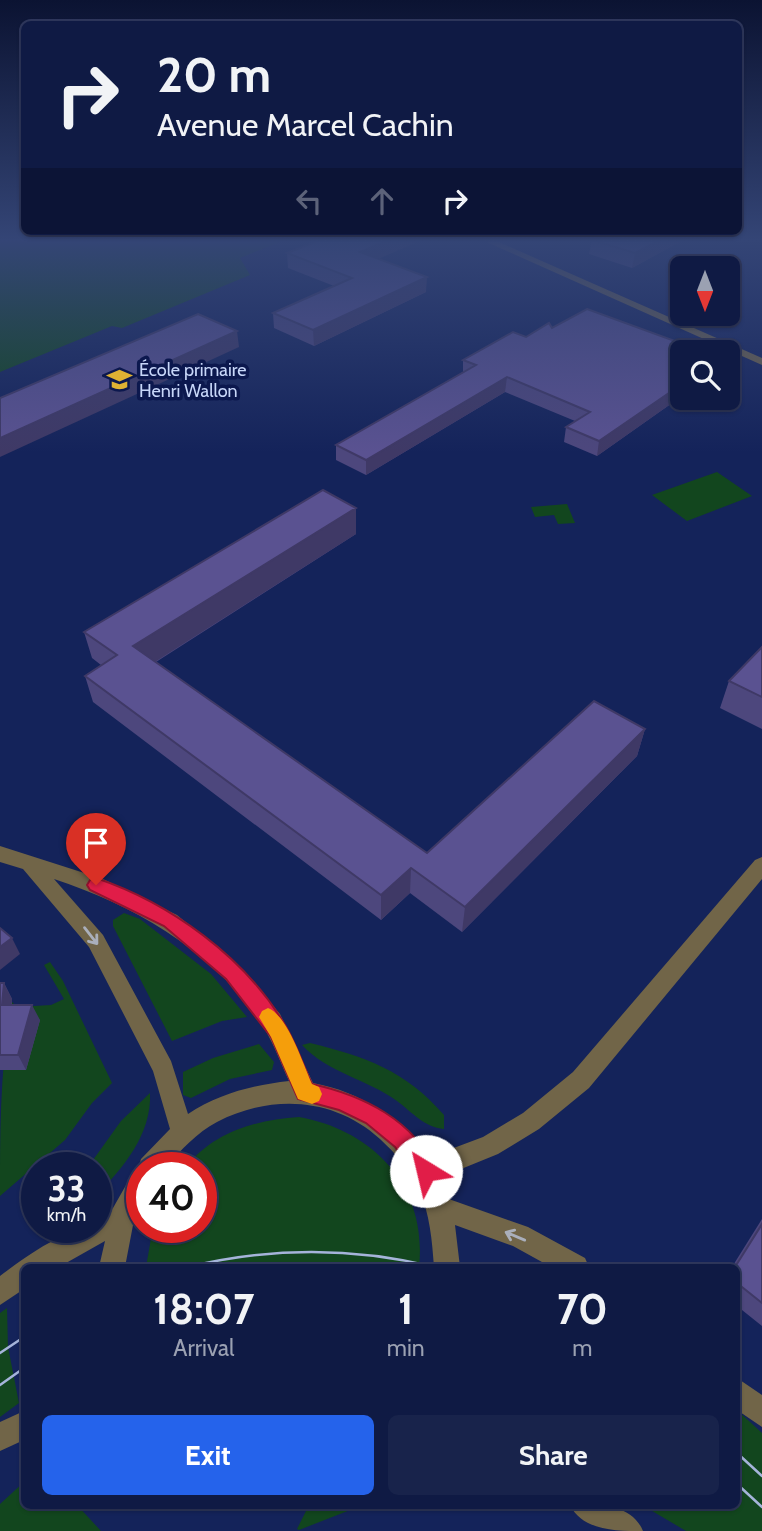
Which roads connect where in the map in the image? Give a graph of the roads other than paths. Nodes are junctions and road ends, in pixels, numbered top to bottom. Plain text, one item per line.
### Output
1 (646, 310) edge
2 (762, 362) edge
3 (0, 854) edge
4 (762, 865) edge
5 (31, 866) junction
6 (305, 1092) junction
7 (182, 1132) junction
8 (163, 1152) edge
9 (426, 1171) junction
10 (442, 1208) junction
11 (126, 1209) edge
12 (122, 1217) junction
13 (39, 1264) edge
14 (113, 1264) edge
15 (447, 1264) edge
16 (570, 1264) edge
17 (21, 1276) edge
18 (0, 1292) edge
19 (740, 1395) edge
20 (762, 1413) edge
21 (21, 1427) edge
22 (0, 1437) edge
23 (592, 1509) edge
24 (628, 1531) edge

1 - 2 street
3 - 5 street
4 - 9 street
5 - 6 street
5 -> 7 street
6 - 7 street
6 - 9 street
7 - 8 street
9 - 10 street
10 - 15 street
16 -> 10 street
11 - 12 street
12 - 13 street
12 - 14 street
17 - 18 street
19 - 20 street
21 - 22 street
23 - 24 street

